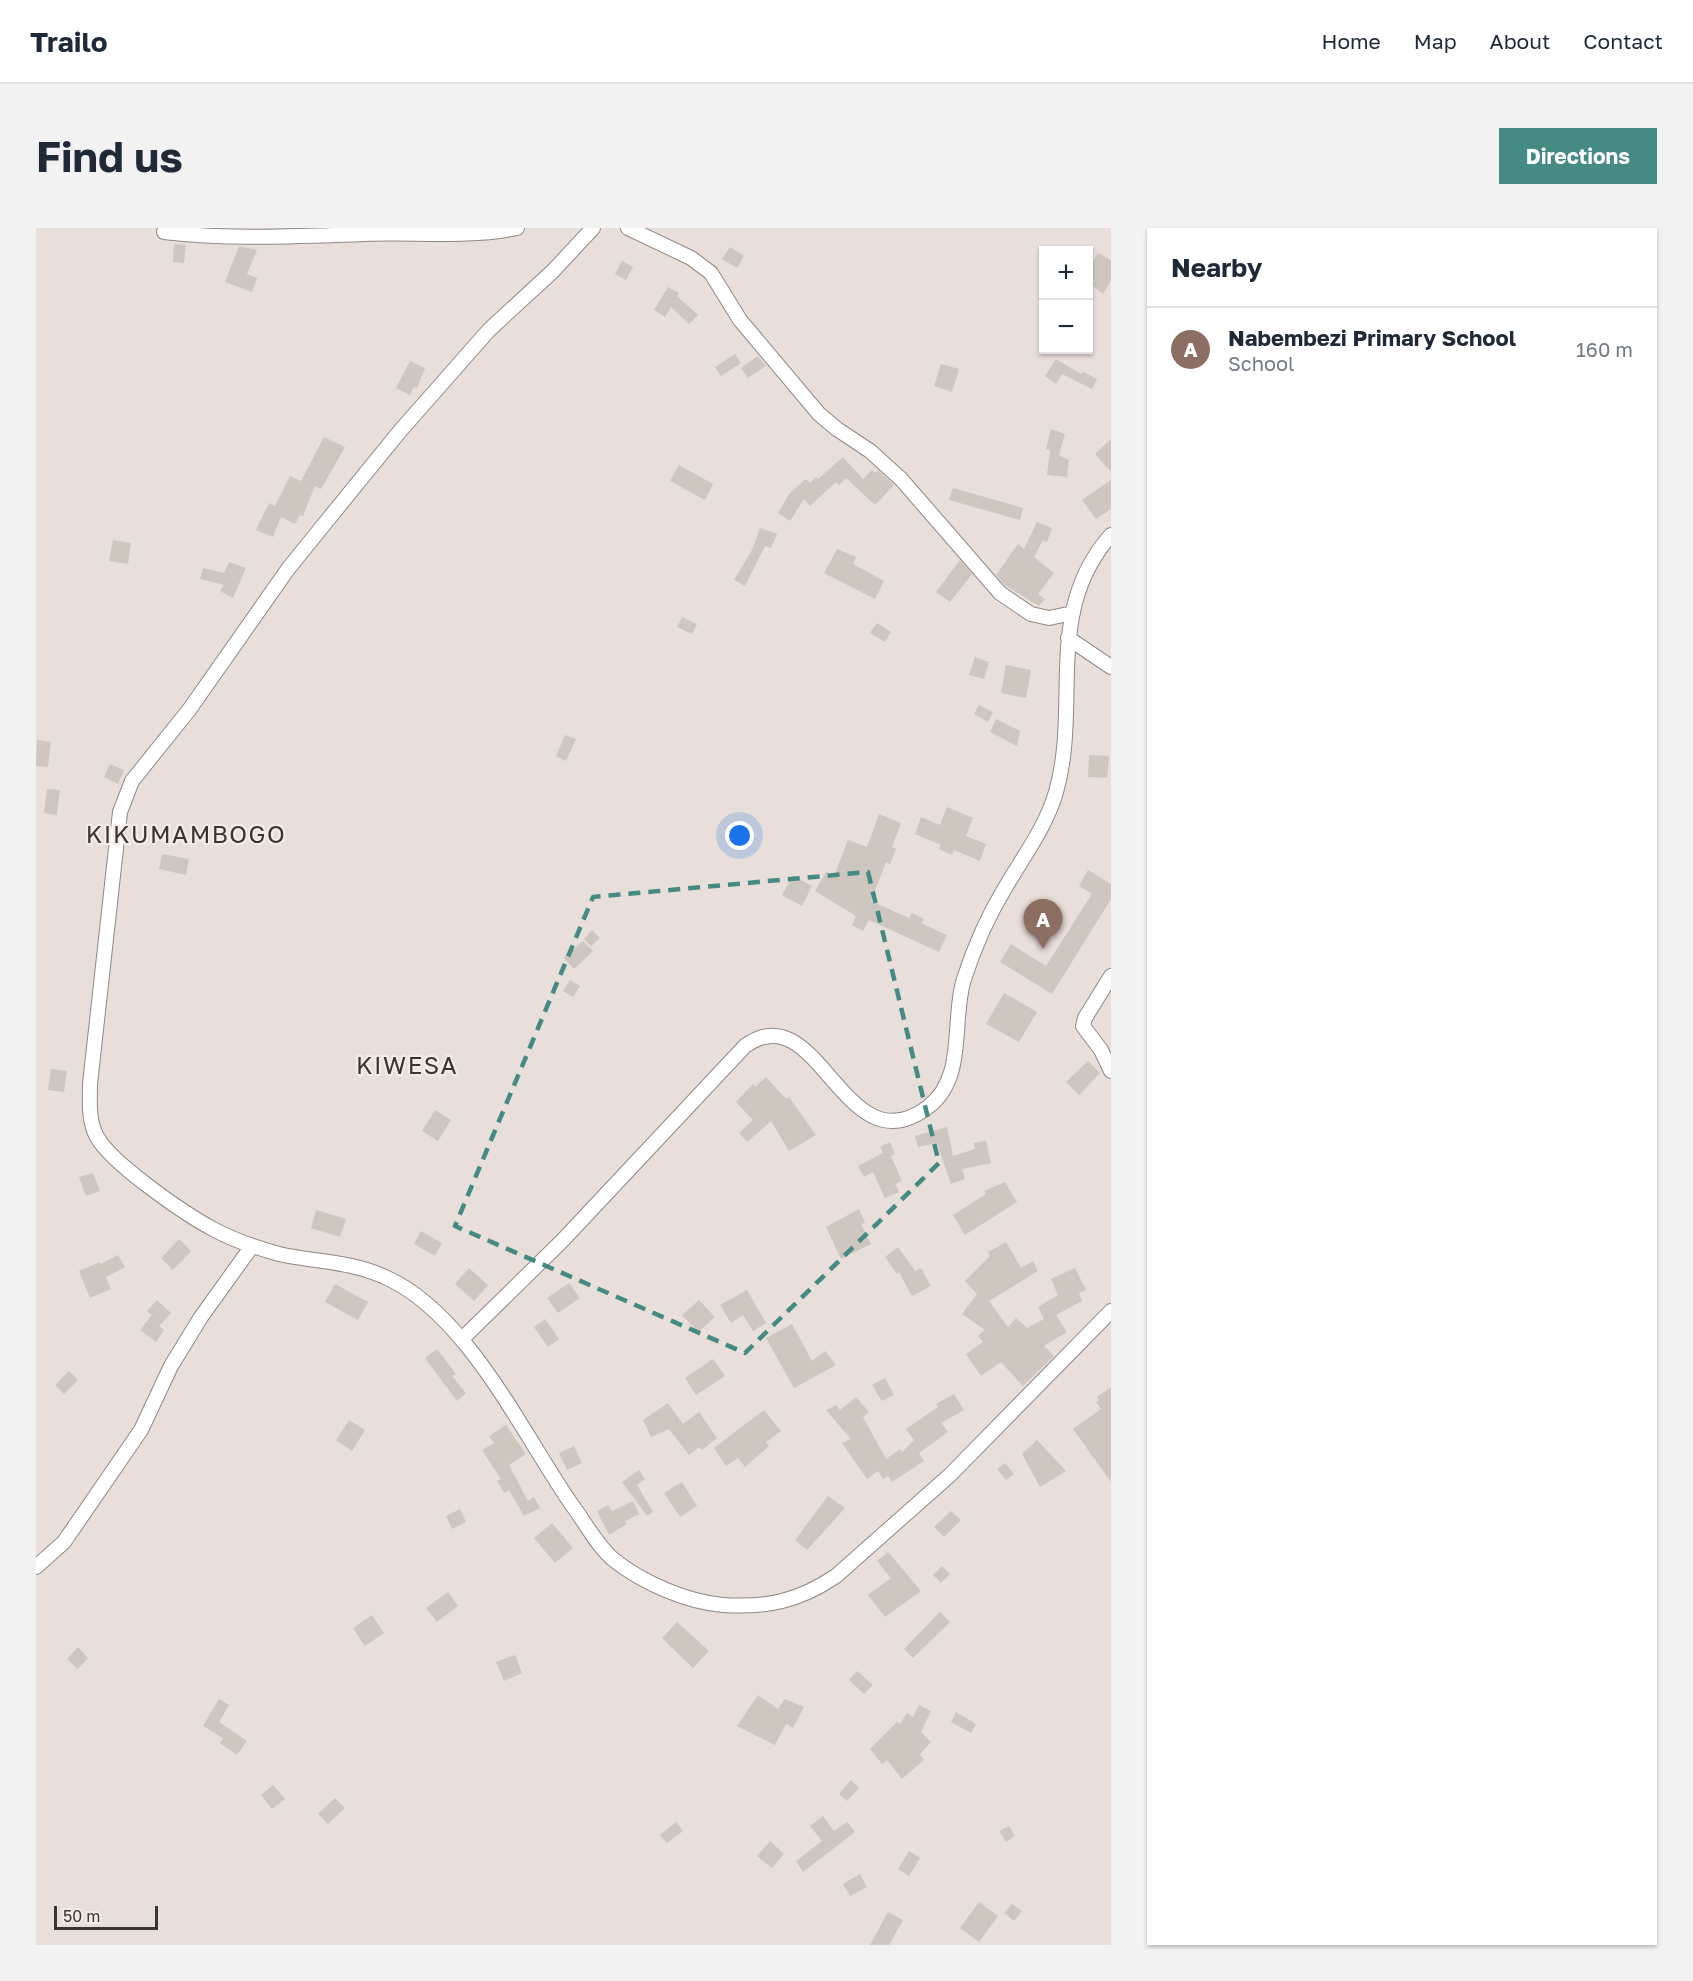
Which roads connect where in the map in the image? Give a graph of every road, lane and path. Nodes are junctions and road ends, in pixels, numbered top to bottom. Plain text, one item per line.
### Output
1 (517, 228) edge
2 (593, 228) edge
3 (628, 228) edge
4 (164, 232) dead end
5 (1111, 535) edge
6 (1072, 613) junction
7 (1068, 638) junction
8 (1111, 667) edge
9 (1111, 976) edge
10 (1111, 1071) edge
11 (252, 1246) junction
12 (1111, 1311) edge
13 (462, 1339) junction
14 (36, 1567) edge

1 - 4 street
2 - 11 street
3 - 6 street
5 - 6 street
6 - 7 street
7 - 8 street
7 - 13 street
9 - 10 street
11 - 13 street
11 - 14 street
12 - 13 street

